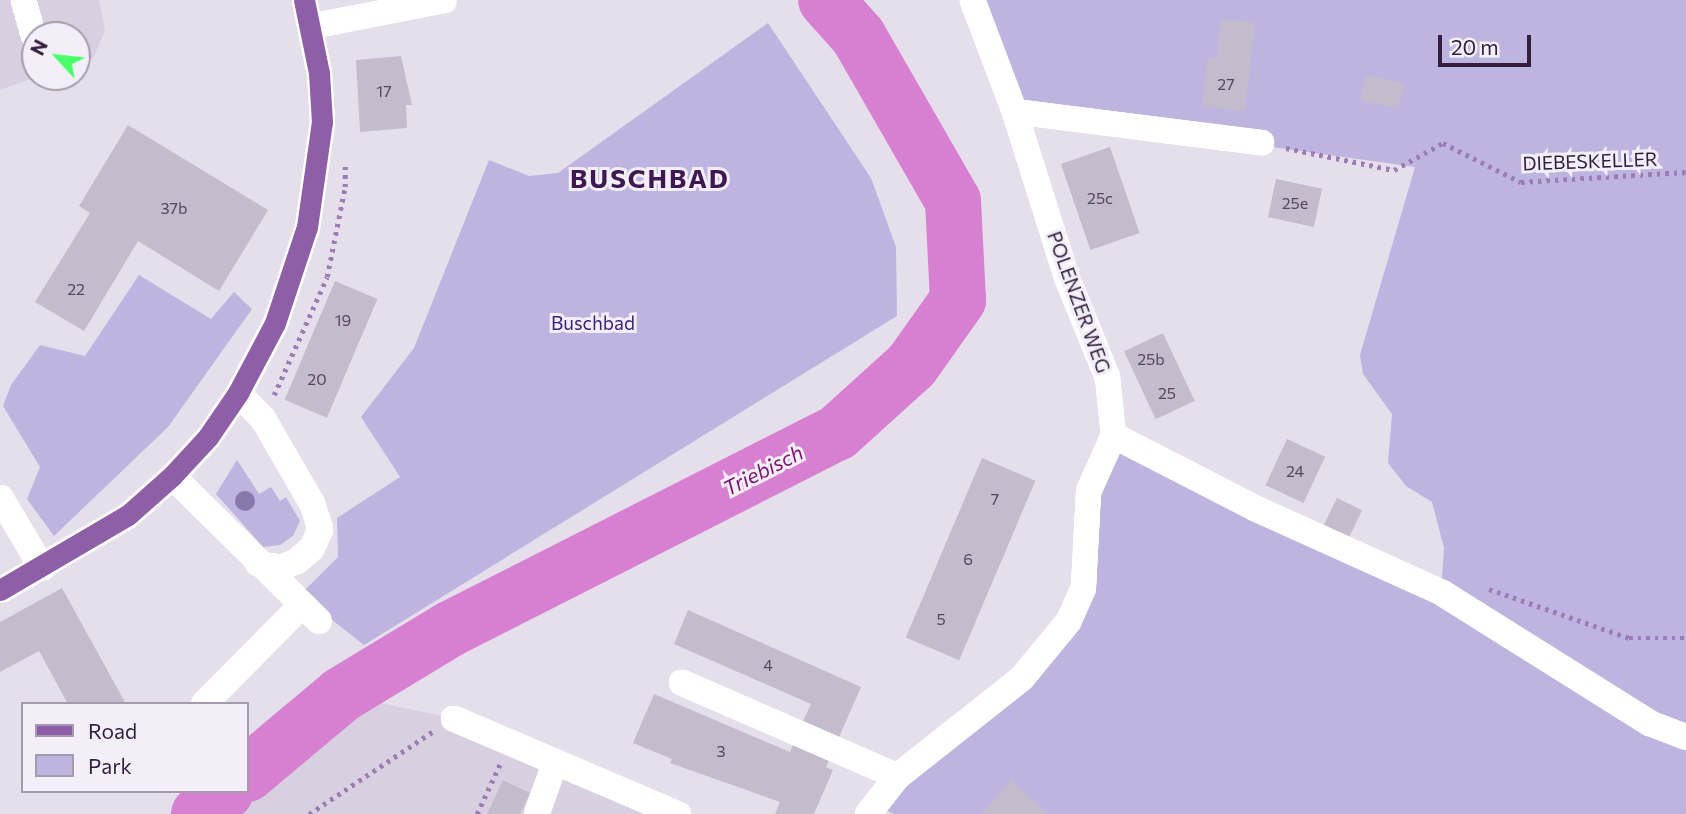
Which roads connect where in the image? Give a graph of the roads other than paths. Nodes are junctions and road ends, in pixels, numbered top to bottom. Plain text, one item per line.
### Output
1 (23, 0) edge
2 (304, 0) edge
3 (444, 0) edge
4 (972, 0) edge
5 (29, 21) edge
6 (310, 26) junction
7 (1014, 111) junction
8 (1261, 142) road end
9 (238, 393) junction
10 (1113, 435) junction
11 (172, 476) junction
12 (0, 497) edge
13 (257, 564) junction
14 (42, 568) junction
15 (0, 590) edge
16 (300, 606) junction
17 (319, 621) dead end
18 (681, 682) dead end
19 (205, 702) edge
20 (453, 719) road end
21 (1686, 737) edge
22 (555, 761) junction
23 (897, 776) junction
24 (536, 814) edge
25 (678, 814) edge
26 (867, 814) edge

1 - 5 street
2 - 6 main road
3 - 6 street
4 - 7 street, POLENZER WEG
6 - 9 main road
7 - 8 street
7 - 10 street, POLENZER WEG
9 - 11 main road
9 - 13 street
10 - 21 street
10 - 23 street, POLENZER WEG
11 - 13 street
11 - 14 main road
12 - 14 street
13 - 16 street
14 - 15 main road
16 - 17 street
16 - 19 street
18 - 23 street
20 - 22 street
22 - 24 street
22 - 25 street
23 - 26 street, POLENZER WEG

